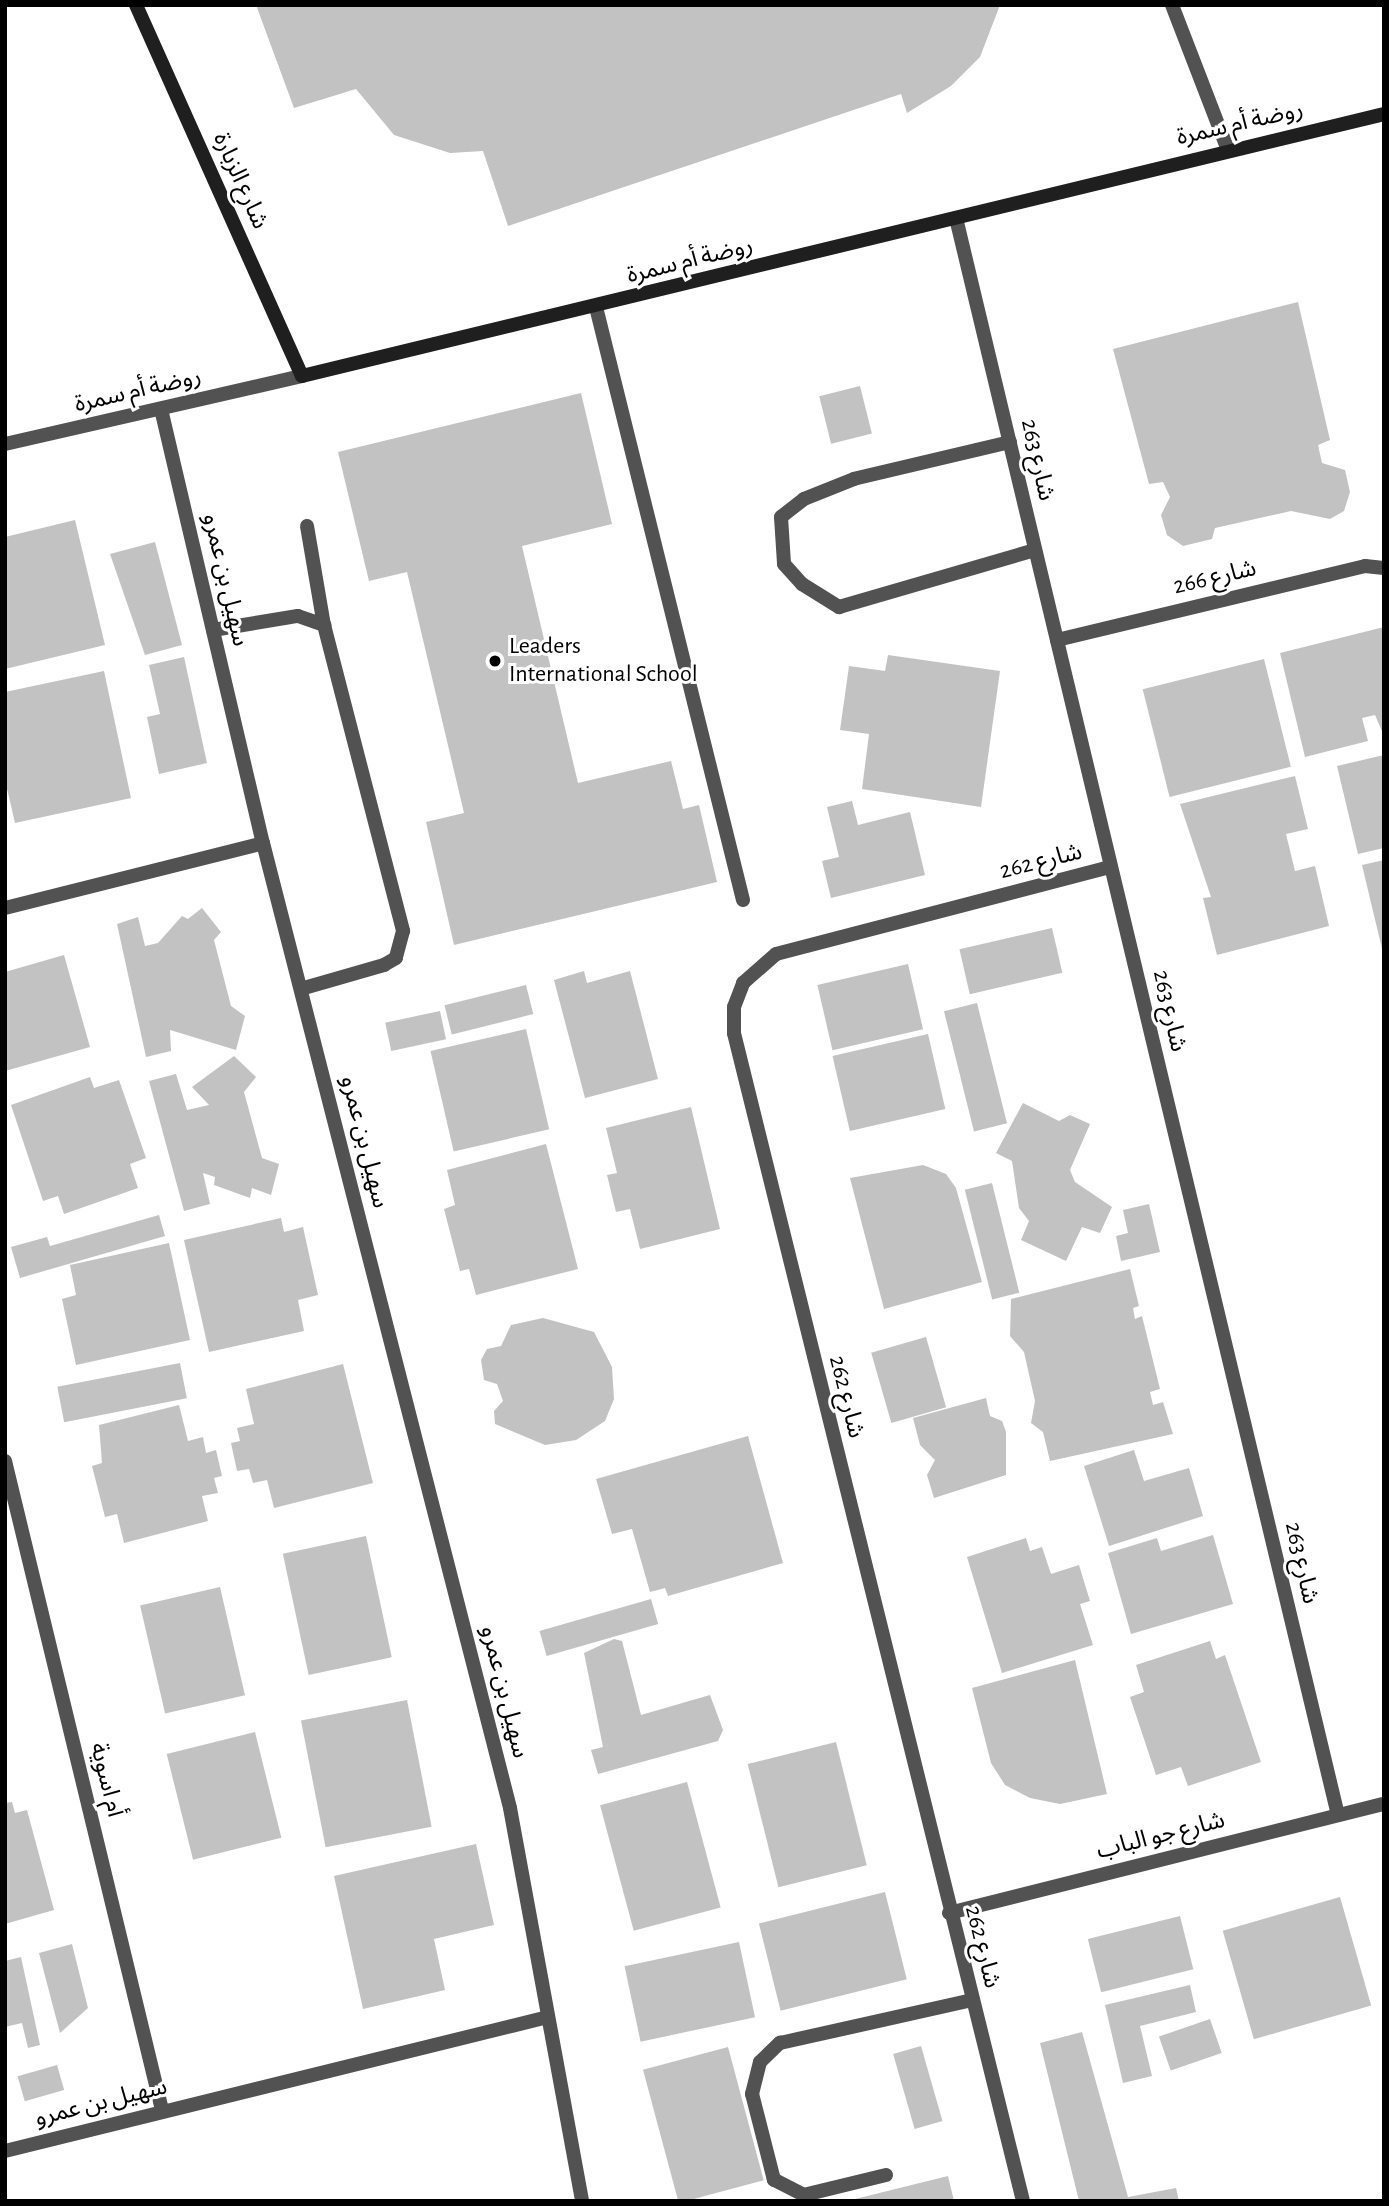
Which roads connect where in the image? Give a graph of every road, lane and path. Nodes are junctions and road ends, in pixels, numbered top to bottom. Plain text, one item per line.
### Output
1 (136, 5) edge
2 (1172, 5) edge
3 (1384, 114) edge
4 (1228, 150) junction
5 (956, 218) junction
6 (596, 307) junction
7 (302, 376) junction
8 (160, 409) junction
9 (1010, 442) junction
10 (5, 444) edge
11 (307, 526) dead end
12 (1035, 551) junction
13 (1384, 568) edge
14 (324, 625) junction
15 (214, 630) junction
16 (1057, 639) junction
17 (263, 843) junction
18 (1111, 867) junction
19 (743, 900) dead end
20 (5, 908) edge
21 (301, 989) junction
22 (5, 1461) edge
23 (1384, 1804) edge
24 (1338, 1815) junction
25 (949, 1913) junction
26 (972, 2000) junction
27 (544, 2018) junction
28 (162, 2110) junction
29 (5, 2151) edge
30 (886, 2175) dead end
31 (582, 2201) edge
32 (1023, 2201) edge

1 - 7 street, شارع الزبارة
2 - 4 street
3 - 4 street, روضة أم سمرة
4 - 5 street, روضة أم سمرة
5 - 6 street, روضة أم سمرة
5 - 9 street, شارع 263
6 - 7 street, روضة أم سمرة
6 - 19 street
7 - 8 street, روضة أم سمرة
8 - 10 street, روضة أم سمرة
8 - 15 street, سهيل بن عمرو
9 - 12 street, شارع 263
9 - 12 street
11 - 14 street
12 - 16 street, شارع 263
13 - 16 street, شارع 266
14 - 15 street
14 - 21 street
15 - 17 street, سهيل بن عمرو
16 - 18 street, شارع 263
17 - 20 street
17 - 21 street, سهيل بن عمرو
18 - 24 street, شارع 263
18 - 25 street, شارع 262
21 - 27 street, سهيل بن عمرو
22 - 28 street, أم اسوية
23 - 24 street, شارع جو الباب
24 - 25 street, شارع جو الباب
25 - 26 street, شارع 262
26 - 30 street
26 - 32 street, شارع 262
27 - 28 street, سهيل بن عمرو
27 - 31 street
28 - 29 street, سهيل بن عمرو

